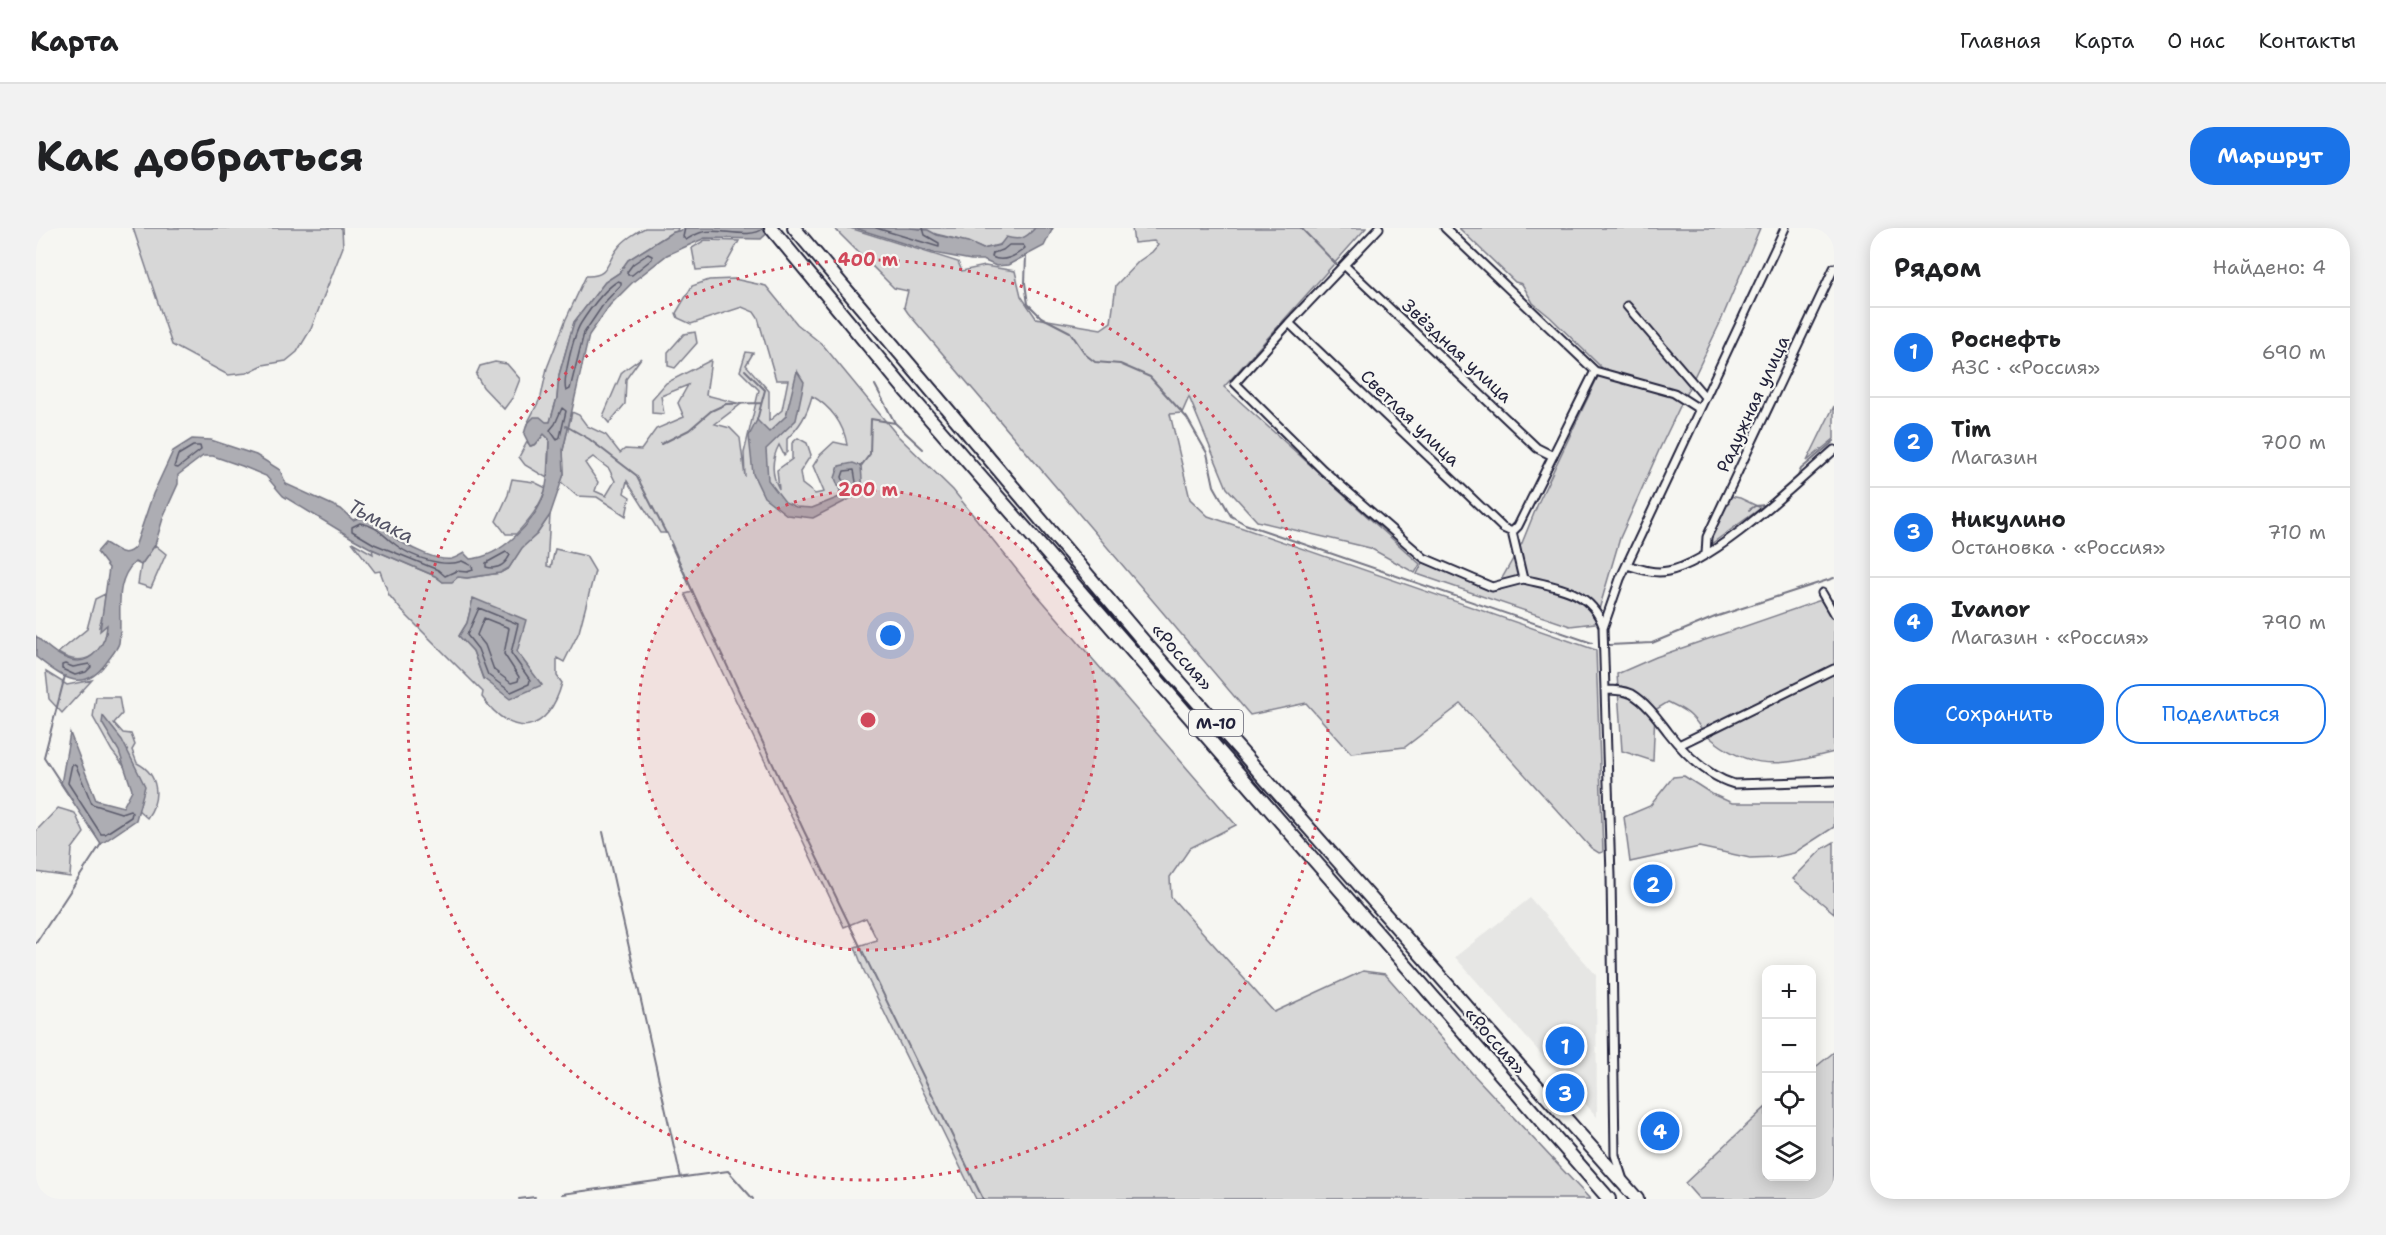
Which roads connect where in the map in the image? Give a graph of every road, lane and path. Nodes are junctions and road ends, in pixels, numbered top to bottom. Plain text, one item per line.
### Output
1 (771, 228) edge
2 (794, 228) edge
3 (1379, 228) edge
4 (1445, 228) edge
5 (1785, 228) edge
6 (1344, 265) junction
7 (1834, 268) edge
8 (1627, 306) dead end
9 (1289, 323) junction
10 (1595, 371) junction
11 (1705, 396) junction
12 (1699, 409) junction
13 (1834, 450) edge
14 (1553, 456) junction
15 (1512, 532) junction
16 (1707, 554) junction
17 (1627, 566) junction
18 (1523, 579) junction
19 (1822, 593) dead end
20 (1834, 614) edge
21 (1603, 628) junction
22 (1834, 669) edge
23 (1605, 690) junction
24 (1679, 745) junction
25 (1834, 781) edge
26 (1624, 1185) junction
27 (1609, 1199) edge
28 (1637, 1199) edge

1 - 27 highway, «Россия» / М-10
2 - 26 highway, «Россия» / М-10
3 - 6 street
4 - 10 street
5 - 11 street
6 - 9 street
6 - 14 street, Звёздная улица
7 - 16 street, Радужная улица
8 - 11 street
9 - 15 street, Светлая улица
9 - 18 street
10 - 12 street
10 - 14 street
11 - 12 street
12 - 17 street
13 - 16 street
14 - 15 street
15 - 18 street
16 - 17 street
17 - 21 street
18 - 21 street
19 - 20 street
21 - 23 street
22 - 24 street
23 - 24 street
23 - 26 street
24 - 25 street
26 - 28 highway, «Россия» / М-10

